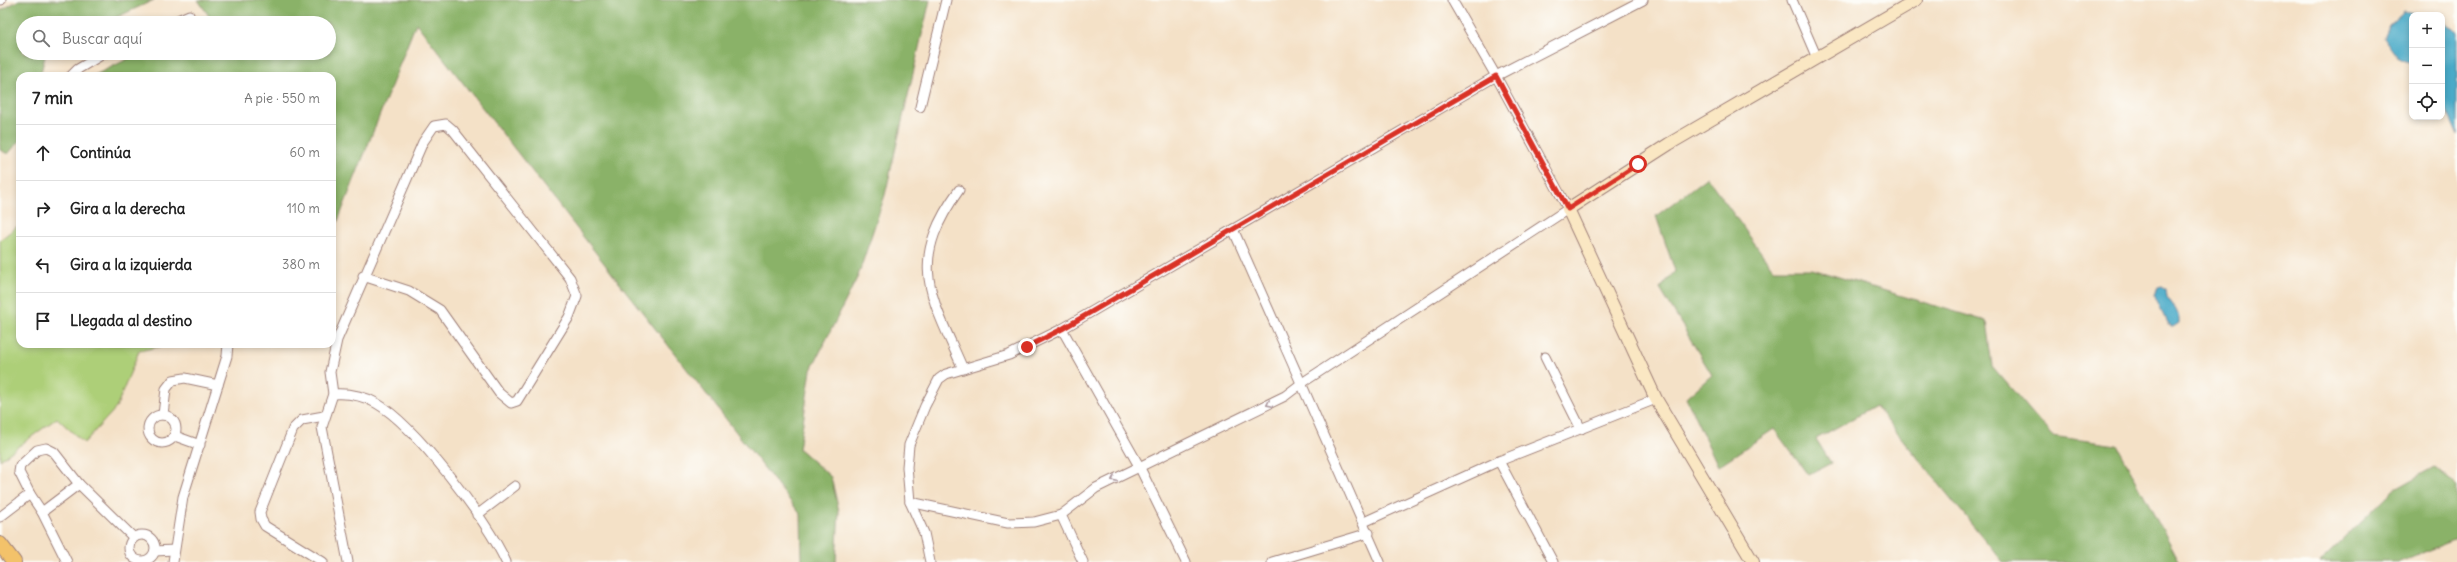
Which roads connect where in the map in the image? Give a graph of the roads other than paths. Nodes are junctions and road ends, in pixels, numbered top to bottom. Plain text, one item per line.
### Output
1 (946, 0) edge
2 (1452, 0) edge
3 (1643, 0) edge
4 (1792, 0) edge
5 (1916, 0) edge
6 (1628, 3) edge
7 (1817, 58) junction
8 (94, 60) edge
9 (75, 72) edge
10 (1496, 76) junction
11 (920, 107) dead end
12 (959, 190) dead end
13 (1568, 209) junction
14 (1233, 229) junction
15 (363, 276) junction
16 (1062, 329) junction
17 (336, 345) edge
18 (228, 348) edge
19 (335, 348) edge
20 (1545, 357) dead end
21 (963, 369) junction
22 (1302, 383) junction
23 (218, 385) junction
24 (332, 394) junction
25 (1656, 398) junction
26 (163, 415) junction
27 (324, 416) junction
28 (1581, 429) junction
29 (175, 436) junction
30 (200, 445) junction
31 (1499, 461) junction
32 (1139, 466) junction
33 (79, 484) junction
34 (515, 486) dead end
35 (30, 494) junction
36 (910, 502) junction
37 (42, 512) junction
38 (477, 515) junction
39 (1061, 515) junction
40 (0, 517) edge
41 (1364, 522) junction
42 (1368, 533) junction
43 (133, 537) junction
44 (0, 544) edge
45 (174, 550) junction
46 (155, 551) junction
47 (128, 559) edge
48 (14, 562) edge
49 (67, 562) edge
50 (173, 562) edge
51 (323, 562) edge
52 (348, 562) edge
53 (506, 562) edge
54 (930, 562) edge
55 (1082, 562) edge
56 (1186, 562) edge
57 (1272, 562) edge
58 (1380, 562) edge
59 (1553, 562) edge
60 (1752, 562) edge

1 - 11 street
2 - 10 street
3 - 6 street
4 - 7 street
5 - 7 street
6 - 10 street
7 - 13 street
8 - 9 street
10 - 13 street
10 - 14 street
12 - 21 street
13 - 22 street
13 - 25 street
14 - 16 street
14 - 22 street
15 - 15 street
15 - 17 street
16 - 21 street
16 - 32 street
18 - 23 street
19 - 24 street
20 - 28 street
21 - 36 street
22 -> 32 street
22 - 41 street
23 - 26 street
23 - 30 street
24 - 27 street
24 - 38 street
25 - 28 street
25 - 60 street
26 - 29 street
26 - 29 street
27 - 51 street
27 - 52 street
28 - 31 street
29 - 30 street
30 - 45 street
31 - 41 street
31 - 59 street
32 -> 39 street
32 - 56 street
33 - 35 street
33 - 37 street
33 - 43 street
34 - 38 street
35 - 37 street
35 - 40 street
36 - 39 street
36 - 54 street
37 - 49 street
38 - 53 street
39 - 55 street
41 - 42 street
42 - 57 street
42 - 58 street
43 - 46 street
43 - 47 street
44 - 48 main road
45 - 46 street
45 - 50 street
46 - 47 street

